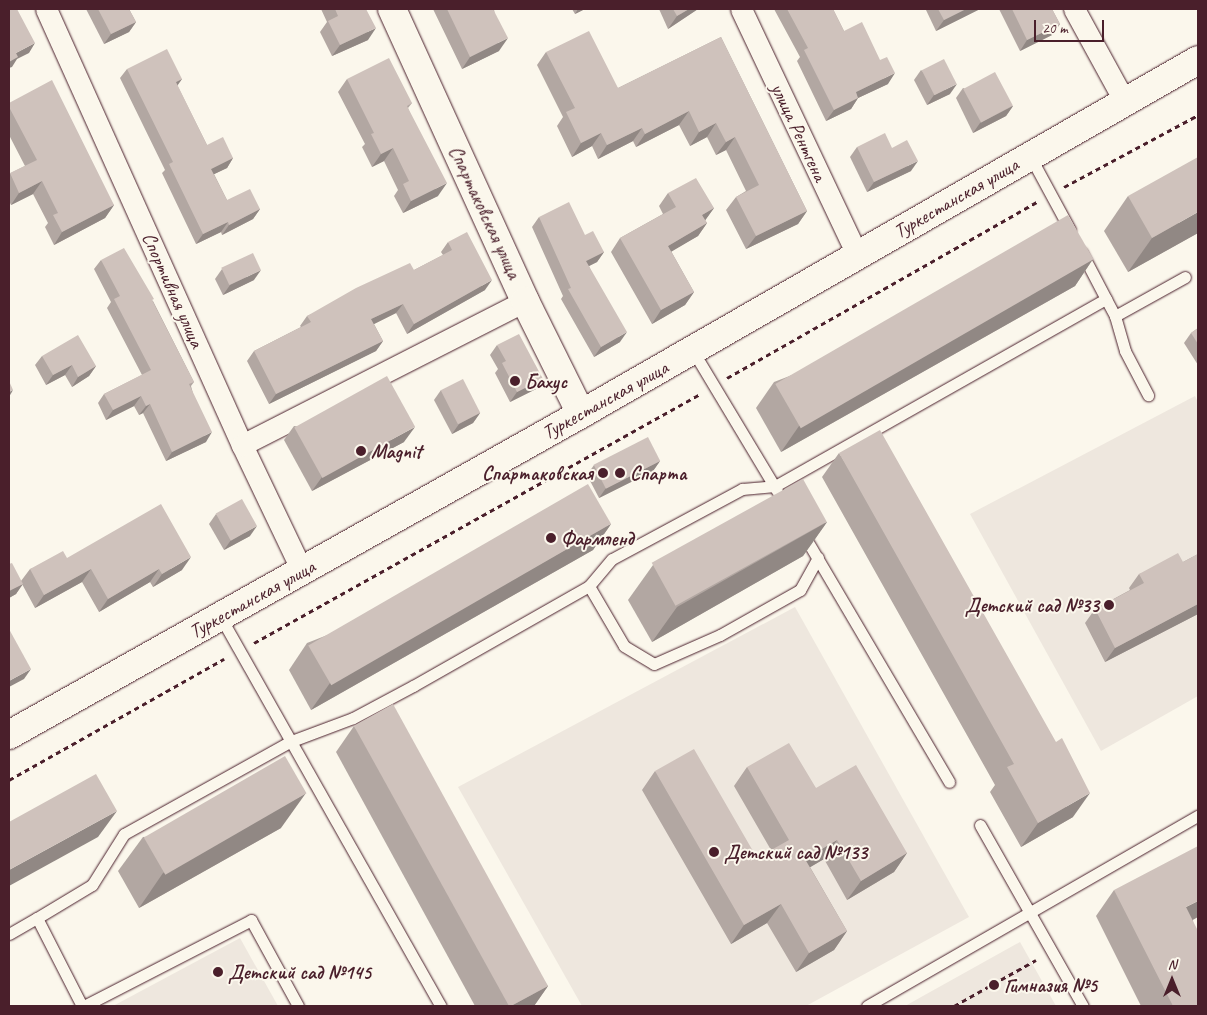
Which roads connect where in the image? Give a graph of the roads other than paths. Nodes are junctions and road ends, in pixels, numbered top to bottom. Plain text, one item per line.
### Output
1 (46, 9) edge
2 (392, 9) edge
3 (741, 9) edge
4 (1074, 9) edge
5 (1198, 60) edge
6 (1125, 102) junction
7 (1030, 156) junction
8 (857, 254) junction
9 (1186, 277) dead end
10 (1106, 299) junction
11 (525, 300) junction
12 (1115, 316) junction
13 (693, 351) junction
14 (1148, 395) dead end
15 (581, 414) junction
16 (242, 445) junction
17 (774, 486) junction
18 (784, 502) edge
19 (794, 518) edge
20 (818, 558) junction
21 (302, 571) junction
22 (589, 586) junction
23 (220, 616) junction
24 (9, 735) edge
25 (289, 742) junction
26 (949, 782) dead end
27 (1198, 816) edge
28 (980, 824) dead end
29 (1029, 910) junction
30 (37, 918) junction
31 (9, 934) edge
32 (83, 1006) edge
33 (298, 1006) edge
34 (441, 1006) edge
35 (867, 1006) edge
36 (1083, 1006) edge

1 - 16 street, Спортивная улица
2 - 11 main road, Спартаковская улица
3 - 8 street, улица Рентгена
4 - 6 street
5 - 6 main road, Туркестанская улица
6 - 7 main road, Туркестанская улица
7 - 8 main road, Туркестанская улица
7 - 10 lane
8 - 13 main road, Туркестанская улица
9 - 12 lane
10 - 12 lane
10 - 17 lane
11 - 15 main road, Спартаковская улица
11 - 16 street
12 - 14 lane
13 - 15 main road, Туркестанская улица
13 - 17 lane
15 - 21 main road, Туркестанская улица
16 - 21 street, Спортивная улица
17 - 18 lane
17 - 22 lane
19 - 20 lane
20 - 22 lane
20 - 26 lane
21 - 23 main road, Туркестанская улица
22 - 25 lane
23 - 24 main road, Туркестанская улица
23 - 25 lane
25 - 30 lane
25 - 34 lane
27 - 29 lane
28 - 29 lane
29 - 35 lane
29 - 36 lane
30 - 31 lane
30 - 32 lane
32 - 33 lane

